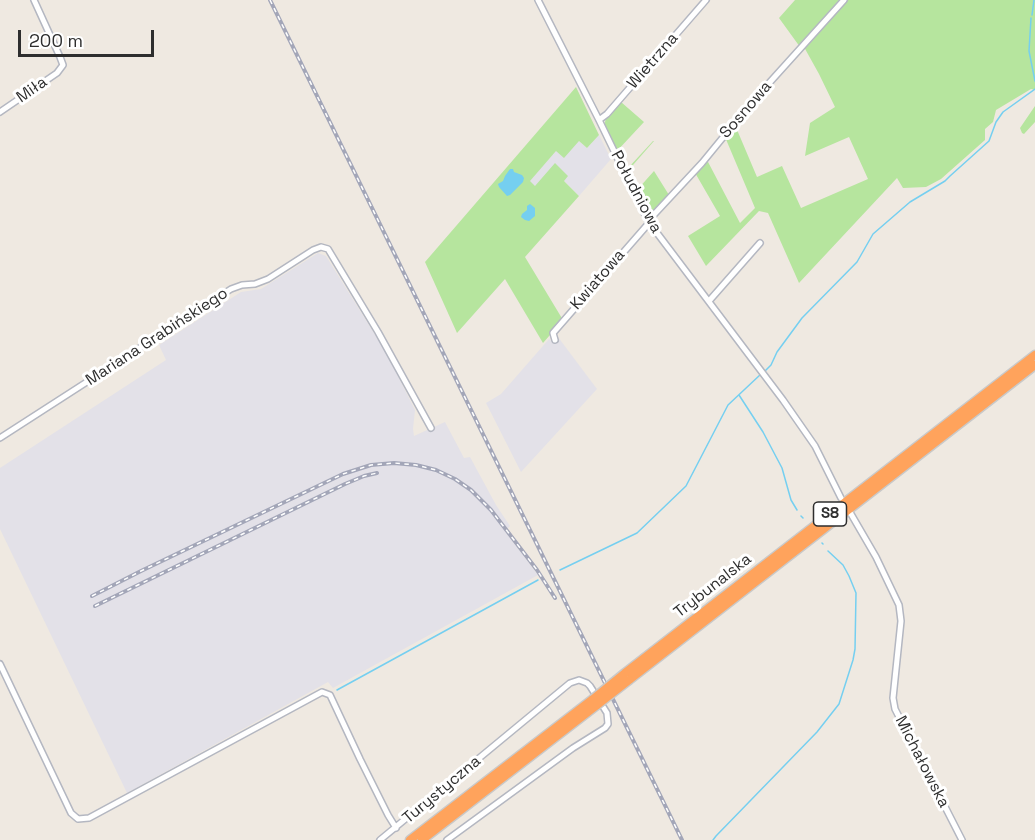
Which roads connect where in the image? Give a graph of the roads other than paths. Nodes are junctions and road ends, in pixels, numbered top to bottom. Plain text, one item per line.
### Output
1 (34, 0) edge
2 (538, 0) edge
3 (706, 0) edge
4 (844, 0) edge
5 (0, 112) edge
6 (599, 120) junction
7 (649, 222) junction
8 (760, 243) dead end
9 (709, 301) junction
10 (555, 340) dead end
11 (1035, 355) edge
12 (1035, 365) edge
13 (431, 428) dead end
14 (0, 438) edge
15 (841, 498) dead end
16 (851, 514) dead end
17 (0, 664) edge
18 (627, 677) junction
19 (595, 702) junction
20 (461, 810) junction
21 (396, 828) junction
22 (380, 840) edge
23 (410, 840) edge
24 (422, 840) edge
25 (430, 840) edge
26 (447, 840) edge
27 (962, 840) edge

1 - 5 street, Miła
2 - 6 street, Południowa
3 - 6 street, Wietrzna
4 - 7 street, Sosnowa
6 - 7 street, Południowa
7 - 9 street, Południowa
7 - 10 street, Kwiatowa
8 - 9 street
9 - 15 street, Południowa
11 - 18 highway, Trybunalska / S8
12 - 18 highway, Trybunalska / S8
13 - 14 street, Mariana Grabińskiego
16 - 27 street, Michałowska
17 - 21 street, Turystyczna
18 - 19 highway, Trybunalska / S8, bridge
19 - 20 highway, Trybunalska / S8
19 - 23 highway, Trybunalska / S8
20 - 24 highway, Trybunalska / S8
20 - 25 highway
21 - 22 street
21 - 26 street, Turystyczna

